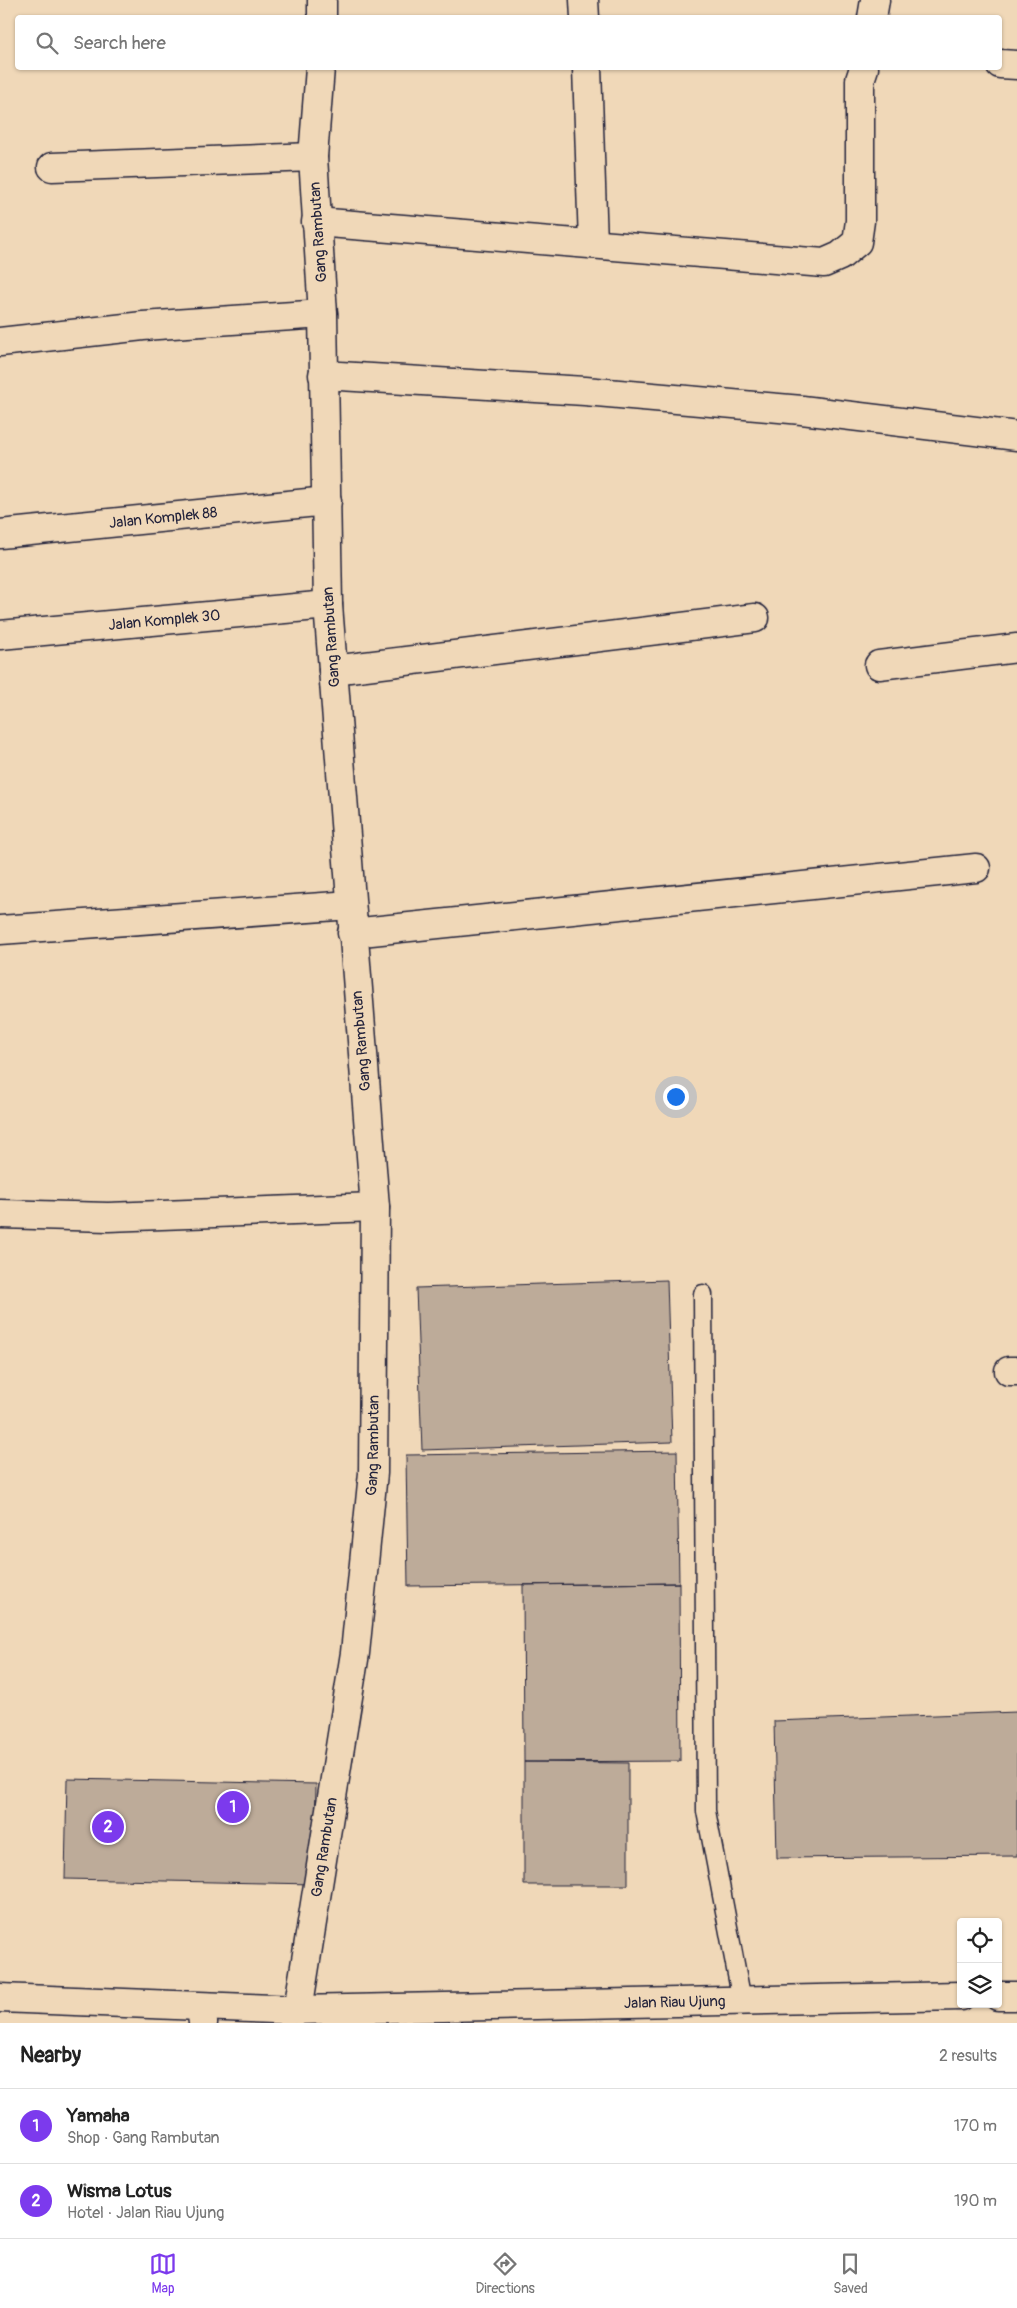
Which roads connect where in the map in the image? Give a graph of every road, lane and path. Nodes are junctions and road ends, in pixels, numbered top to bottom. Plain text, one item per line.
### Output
1 (322, 0) edge
2 (584, 0) edge
3 (875, 0) edge
4 (322, 15) edge
5 (585, 15) edge
6 (872, 15) edge
7 (1002, 64) edge
8 (1017, 65) edge
9 (320, 70) edge
10 (586, 70) edge
11 (863, 70) edge
12 (313, 157) junction
13 (52, 167) dead end
14 (316, 222) junction
15 (593, 243) junction
16 (324, 314) junction
17 (0, 342) edge
18 (324, 375) junction
19 (1017, 436) edge
20 (327, 501) junction
21 (0, 534) edge
22 (328, 605) junction
23 (755, 618) dead end
24 (0, 635) edge
25 (1017, 648) edge
26 (879, 665) dead end
27 (333, 670) junction
28 (976, 868) dead end
29 (351, 905) junction
30 (0, 930) edge
31 (352, 933) junction
32 (375, 1207) junction
33 (0, 1214) edge
34 (703, 1294) dead end
35 (957, 1996) edge
36 (1002, 1996) edge
37 (1017, 1996) edge
38 (0, 1998) edge
39 (742, 2001) junction
40 (298, 2010) junction
41 (202, 2015) edge

1 - 4 street
2 - 5 street
3 - 6 street
7 - 8 street
9 - 12 street, Gang Rambutan
10 - 15 street
11 - 15 street
12 - 13 street
12 - 14 street, Gang Rambutan
14 - 15 street
14 - 16 street, Gang Rambutan
16 - 17 street
16 - 18 street, Gang Rambutan
18 - 19 street
18 - 20 street, Gang Rambutan
20 - 21 street, Jalan Komplek 88
20 - 22 street, Gang Rambutan
22 - 24 street, Jalan Komplek 30
22 - 27 street, Gang Rambutan
23 - 27 street
25 - 26 street
27 - 29 street, Gang Rambutan
28 - 31 street
29 - 30 street
29 - 31 street, Gang Rambutan
31 - 32 street, Gang Rambutan
32 - 33 street
32 - 40 street, Gang Rambutan
34 - 39 lane
35 - 39 street, Jalan Riau Ujung
36 - 37 street
38 - 41 street, Jalan Riau Ujung
39 - 40 street, Jalan Riau Ujung
40 - 41 street, Jalan Riau Ujung

